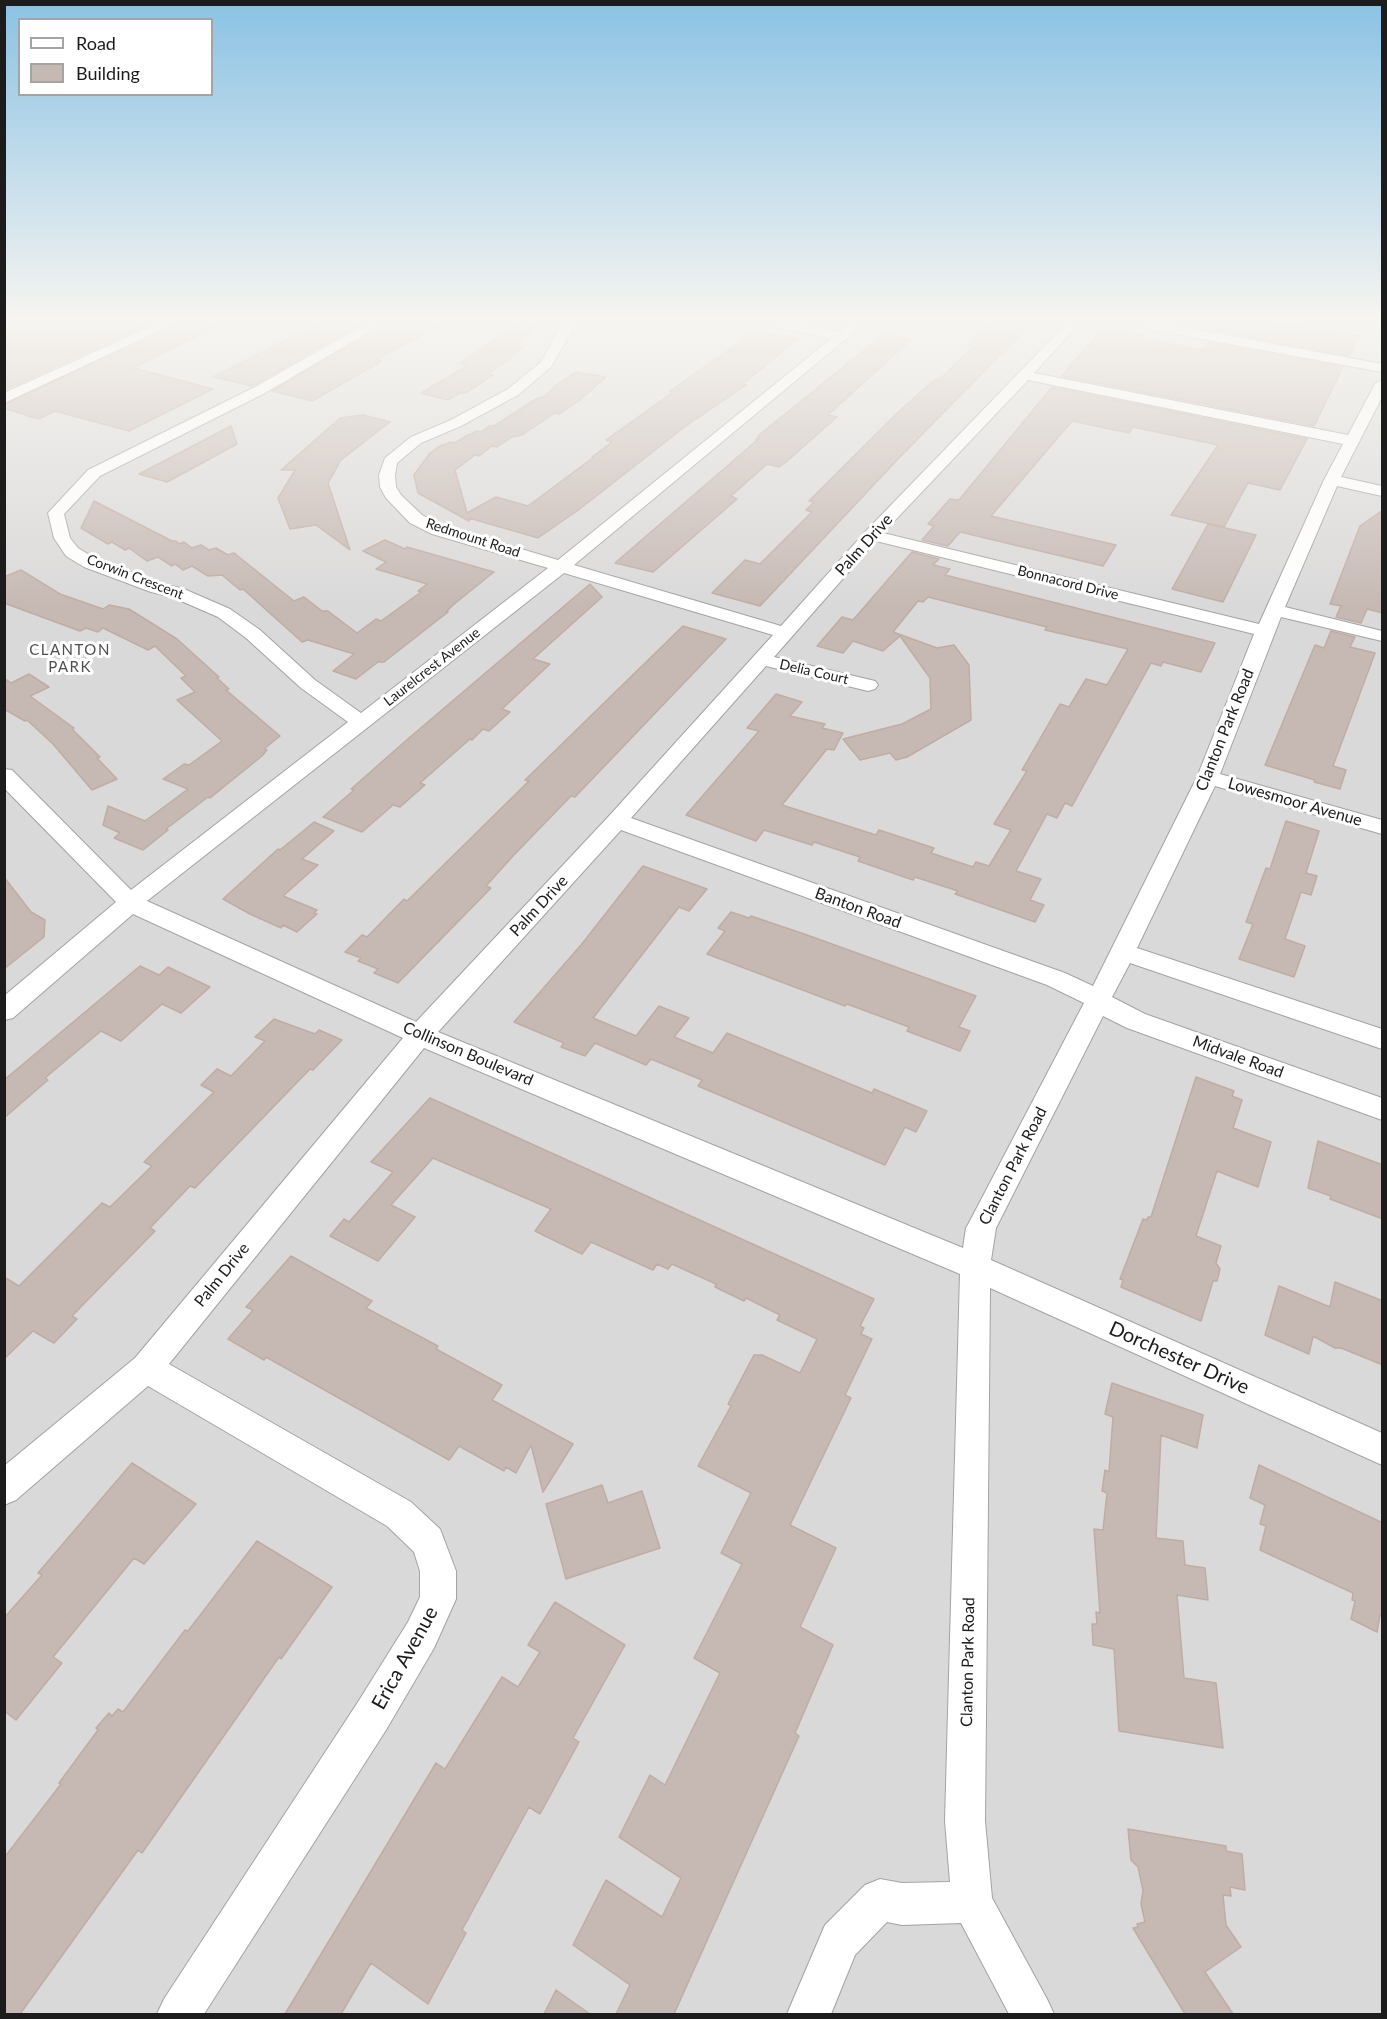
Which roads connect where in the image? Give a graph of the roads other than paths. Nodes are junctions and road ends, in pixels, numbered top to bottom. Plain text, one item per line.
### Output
1 (208, 417) edge
2 (467, 417) edge
3 (743, 417) edge
4 (985, 417) edge
5 (1235, 417) edge
6 (1366, 417) edge
7 (1353, 441) junction
8 (1332, 480) junction
9 (1383, 491) edge
10 (872, 535) junction
11 (562, 566) junction
12 (1270, 620) junction
13 (786, 633) junction
14 (1383, 636) edge
15 (760, 659) junction
16 (868, 685) dead end
17 (361, 722) junction
18 (4, 775) edge
19 (1208, 777) junction
20 (617, 821) junction
21 (1383, 827) edge
22 (130, 903) junction
23 (1123, 952) junction
24 (1098, 999) junction
25 (4, 1011) edge
26 (420, 1035) junction
27 (1383, 1039) edge
28 (1383, 1110) edge
29 (975, 1267) junction
30 (146, 1368) junction
31 (1383, 1449) edge
32 (4, 1488) edge
33 (972, 1902) junction
34 (179, 2014) edge
35 (809, 2014) edge
36 (1032, 2014) edge

1 - 17 street, Corwin Crescent
2 - 11 street, Redmount Road
3 - 11 street, Laurelcrest Avenue
4 - 10 street, Palm Drive
5 - 7 street
6 - 7 street, Clanton Park Road
7 - 8 street, Clanton Park Road
8 - 9 street
8 - 12 street, Clanton Park Road
10 - 12 street, Bonnacord Drive
10 - 13 street, Palm Drive
11 - 13 street, Redmount Road
11 - 17 street, Laurelcrest Avenue
12 - 14 street, Bonnacord Drive
12 - 19 street, Clanton Park Road
13 - 15 street, Palm Drive
15 - 16 street, Delia Court
15 - 20 street, Palm Drive
17 - 22 street, Laurelcrest Avenue
18 - 22 street, Collinson Boulevard
19 - 21 street, Lowesmoor Avenue
19 - 23 street, Clanton Park Road
20 - 24 street, Banton Road
20 - 26 street, Palm Drive
22 - 25 street, Laurelcrest Avenue
22 - 26 street, Collinson Boulevard
23 - 24 street, Clanton Park Road
23 - 27 street
24 - 28 street, Midvale Road
24 - 29 street, Clanton Park Road
26 - 29 street, Collinson Boulevard
26 - 30 street, Palm Drive
29 - 31 street, Dorchester Drive
29 - 33 street, Clanton Park Road
30 - 32 street, Palm Drive
30 - 34 street, Erica Avenue
33 - 35 street
33 - 36 street

